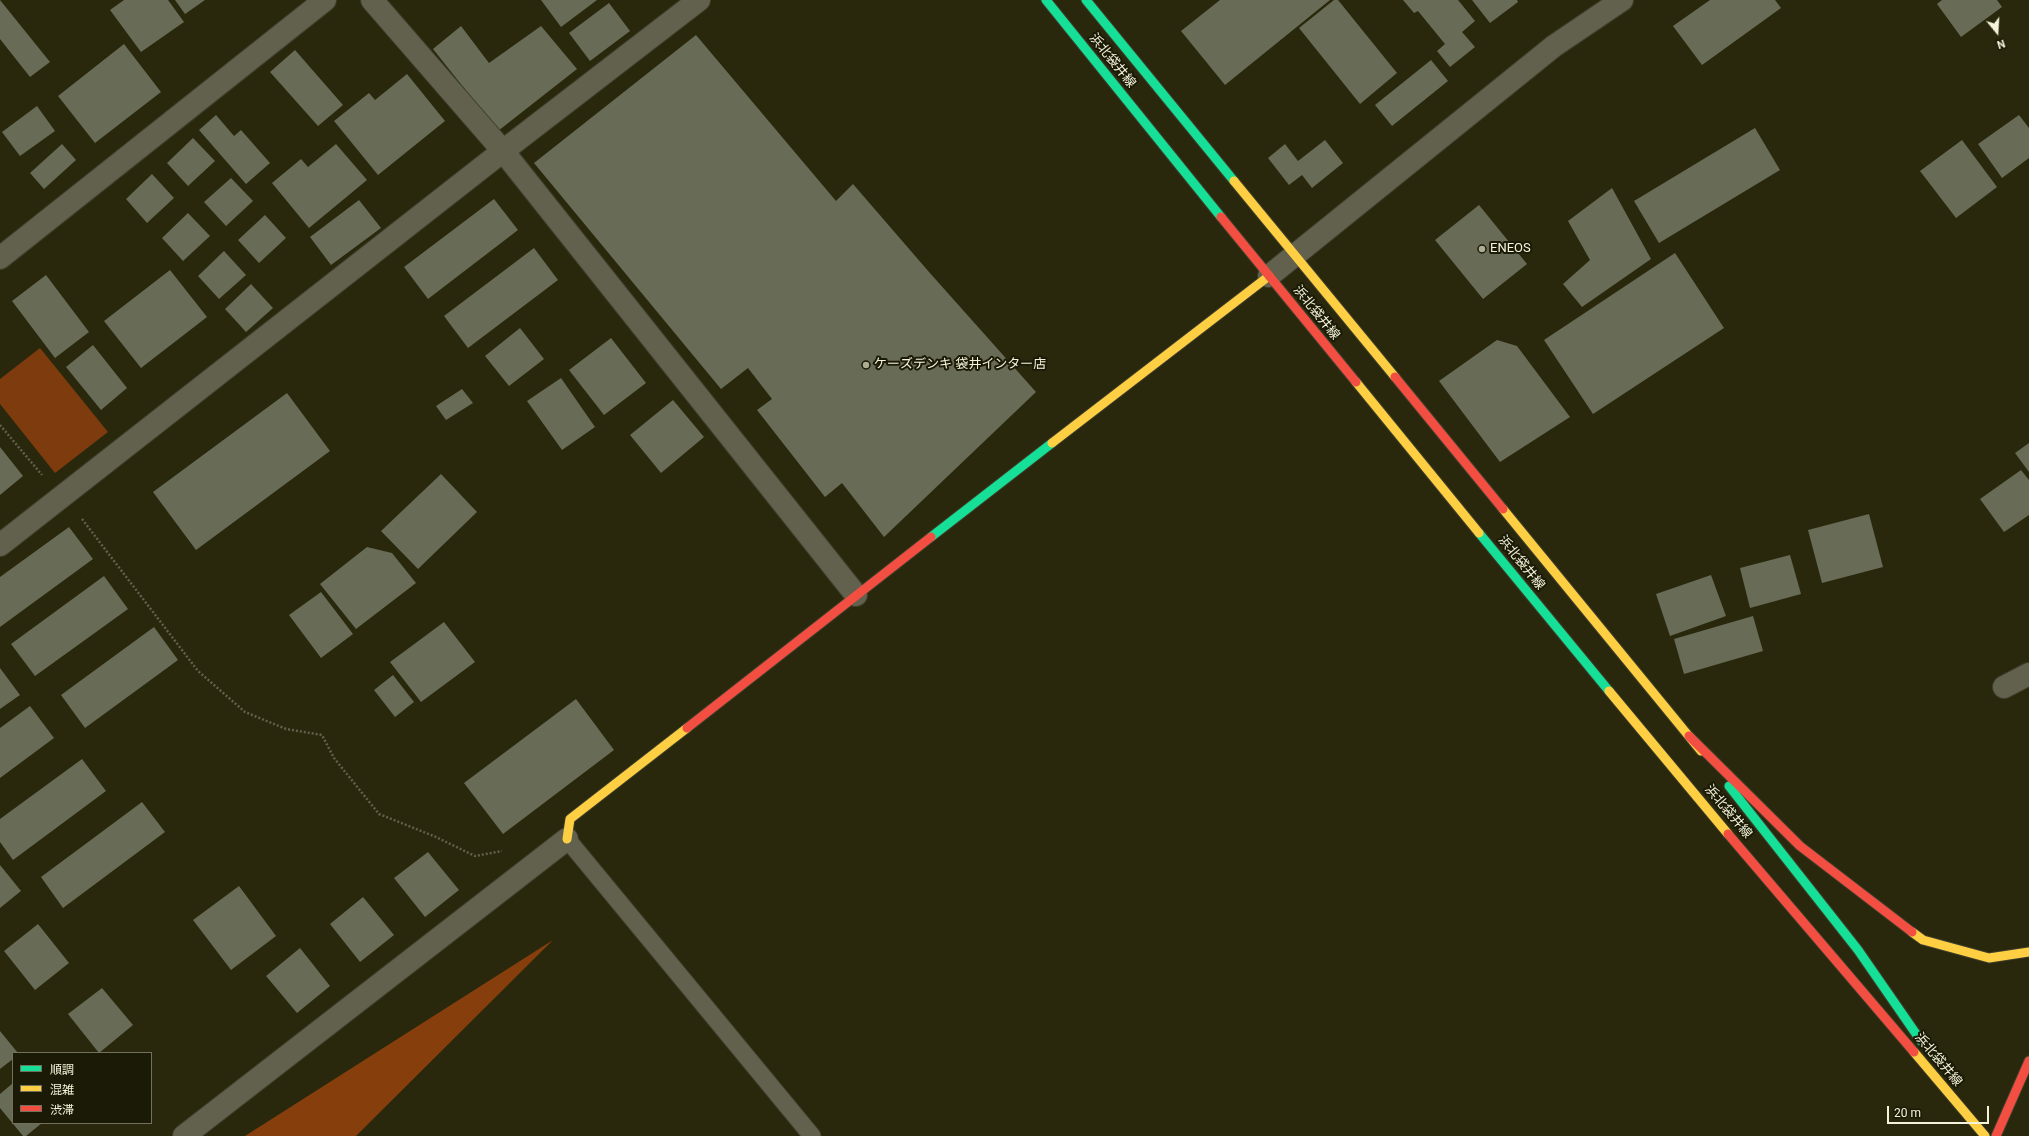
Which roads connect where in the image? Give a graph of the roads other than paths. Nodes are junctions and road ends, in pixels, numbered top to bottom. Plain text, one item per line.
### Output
1 (325, 0) edge
2 (372, 0) edge
3 (699, 0) edge
4 (1046, 0) edge
5 (1086, 0) edge
6 (1622, 0) edge
7 (503, 151) junction
8 (1296, 255) junction
9 (0, 258) edge
10 (1269, 276) junction
11 (0, 545) edge
12 (856, 595) junction
13 (2029, 674) edge
14 (2004, 687) dead end
15 (1689, 736) junction
16 (567, 839) junction
17 (2029, 952) edge
18 (1924, 1046) dead end
19 (2029, 1061) edge
20 (1938, 1065) dead end
21 (184, 1136) edge
22 (812, 1136) edge
23 (1986, 1136) edge
24 (1996, 1136) edge

1 - 9 street
2 - 7 street
3 - 7 street
4 - 10 main road, 浜北袋井線
5 - 8 main road, 浜北袋井線
6 - 8 street
7 - 11 street
7 - 12 street
8 - 10 street
8 - 15 main road, 浜北袋井線
10 - 12 main road
10 - 23 main road, 浜北袋井線
12 - 16 main road
13 - 14 street
15 - 17 main road
15 - 18 main road, 浜北袋井線
16 - 21 street
16 - 22 lane
19 - 24 main road
20 - 23 main road, 浜北袋井線

